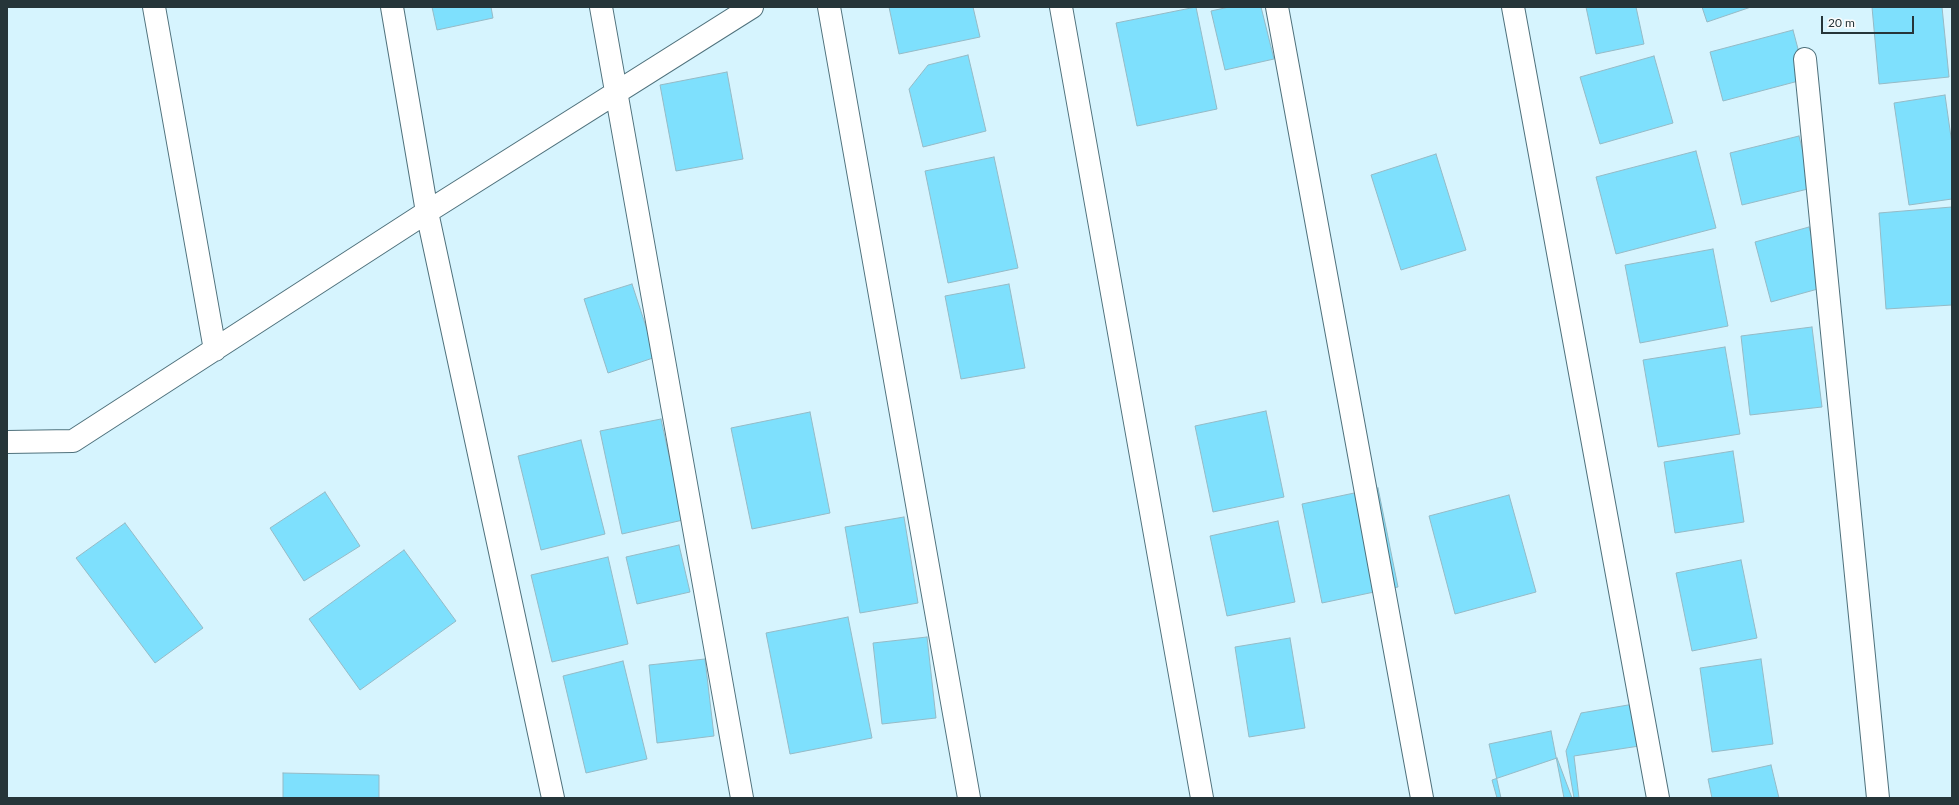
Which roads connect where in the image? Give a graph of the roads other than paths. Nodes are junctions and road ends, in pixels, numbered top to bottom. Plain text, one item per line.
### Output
1 (154, 7) edge
2 (392, 7) edge
3 (601, 7) edge
4 (752, 7) edge
5 (829, 7) edge
6 (1061, 7) edge
7 (1277, 7) edge
8 (1514, 7) edge
9 (1805, 60) dead end
10 (616, 93) junction
11 (427, 212) junction
12 (215, 350) junction
13 (7, 442) edge
14 (553, 798) edge
15 (742, 798) edge
16 (969, 798) edge
17 (1202, 798) edge
18 (1422, 798) edge
19 (1658, 798) edge
20 (1878, 798) edge

1 - 12 street
2 - 11 street
3 - 10 street
4 - 10 street
5 - 16 street
6 - 17 street
7 - 18 street
8 - 19 street
9 - 20 street
10 - 11 street
10 - 15 street
11 - 12 street
11 - 14 street
12 - 13 street

